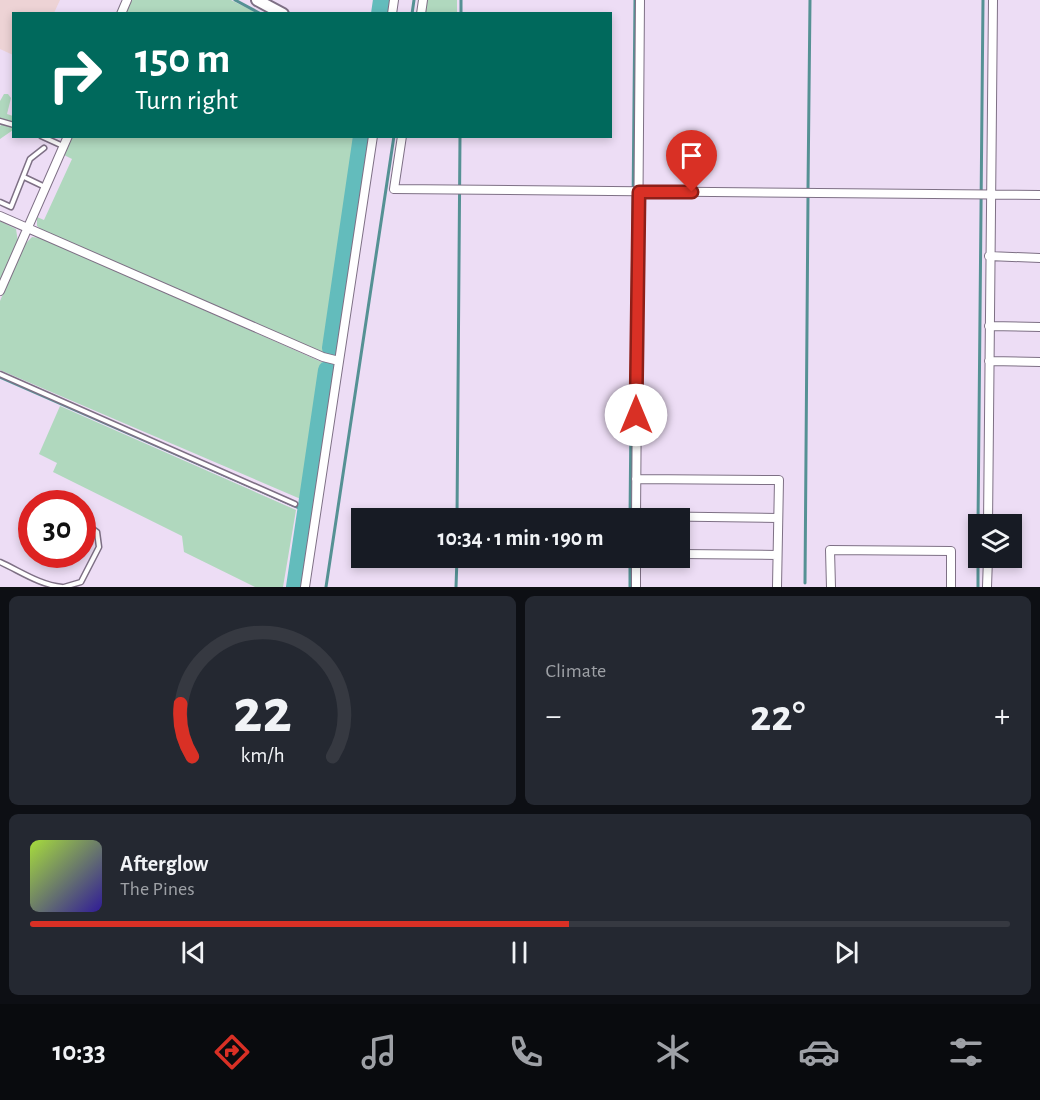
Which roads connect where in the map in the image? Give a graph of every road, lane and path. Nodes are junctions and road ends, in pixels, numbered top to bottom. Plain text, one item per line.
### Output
1 (257, 0) edge
2 (640, 0) edge
3 (993, 0) edge
4 (279, 12) edge
5 (46, 138) edge
6 (67, 138) edge
7 (373, 138) edge
8 (402, 138) edge
9 (64, 146) junction
10 (44, 148) dead end
11 (24, 177) junction
12 (45, 187) junction
13 (635, 192) junction
14 (984, 194) junction
15 (1040, 195) edge
16 (0, 202) edge
17 (0, 216) edge
18 (27, 228) junction
19 (989, 256) junction
20 (1040, 258) edge
21 (0, 291) edge
22 (989, 326) junction
23 (1040, 327) edge
24 (339, 361) junction
25 (989, 361) junction
26 (1040, 362) edge
27 (0, 374) edge
28 (636, 479) junction
29 (295, 504) dead end
30 (636, 508) edge
31 (988, 514) edge
32 (690, 518) edge
33 (778, 518) junction
34 (96, 531) edge
35 (96, 553) edge
36 (690, 554) edge
37 (777, 555) junction
38 (0, 562) edge
39 (88, 568) edge
40 (636, 568) edge
41 (988, 568) edge
42 (63, 587) edge
43 (305, 587) edge
44 (636, 587) edge
45 (777, 587) edge
46 (831, 587) edge
47 (951, 587) edge
48 (987, 587) edge

1 - 4 street
2 - 13 street
3 - 14 street
5 - 9 lane
6 - 9 street
7 - 24 street
8 - 13 street
9 - 12 street
10 - 11 lane
11 - 12 lane
11 - 16 lane
12 - 18 street
13 - 14 street
13 - 28 street
14 - 15 street
14 - 19 street
17 - 18 street
18 - 21 street
18 - 24 street
19 - 20 street
19 - 22 street
22 - 23 street
22 - 25 street
24 - 43 street
25 - 26 street
25 - 31 street
27 - 29 lane
28 - 30 street
28 - 33 street
32 - 33 street
33 - 37 street
34 - 35 lane
36 - 37 street
37 - 45 street
38 - 42 lane
39 - 42 lane
40 - 44 street
41 - 48 street
46 - 47 street

